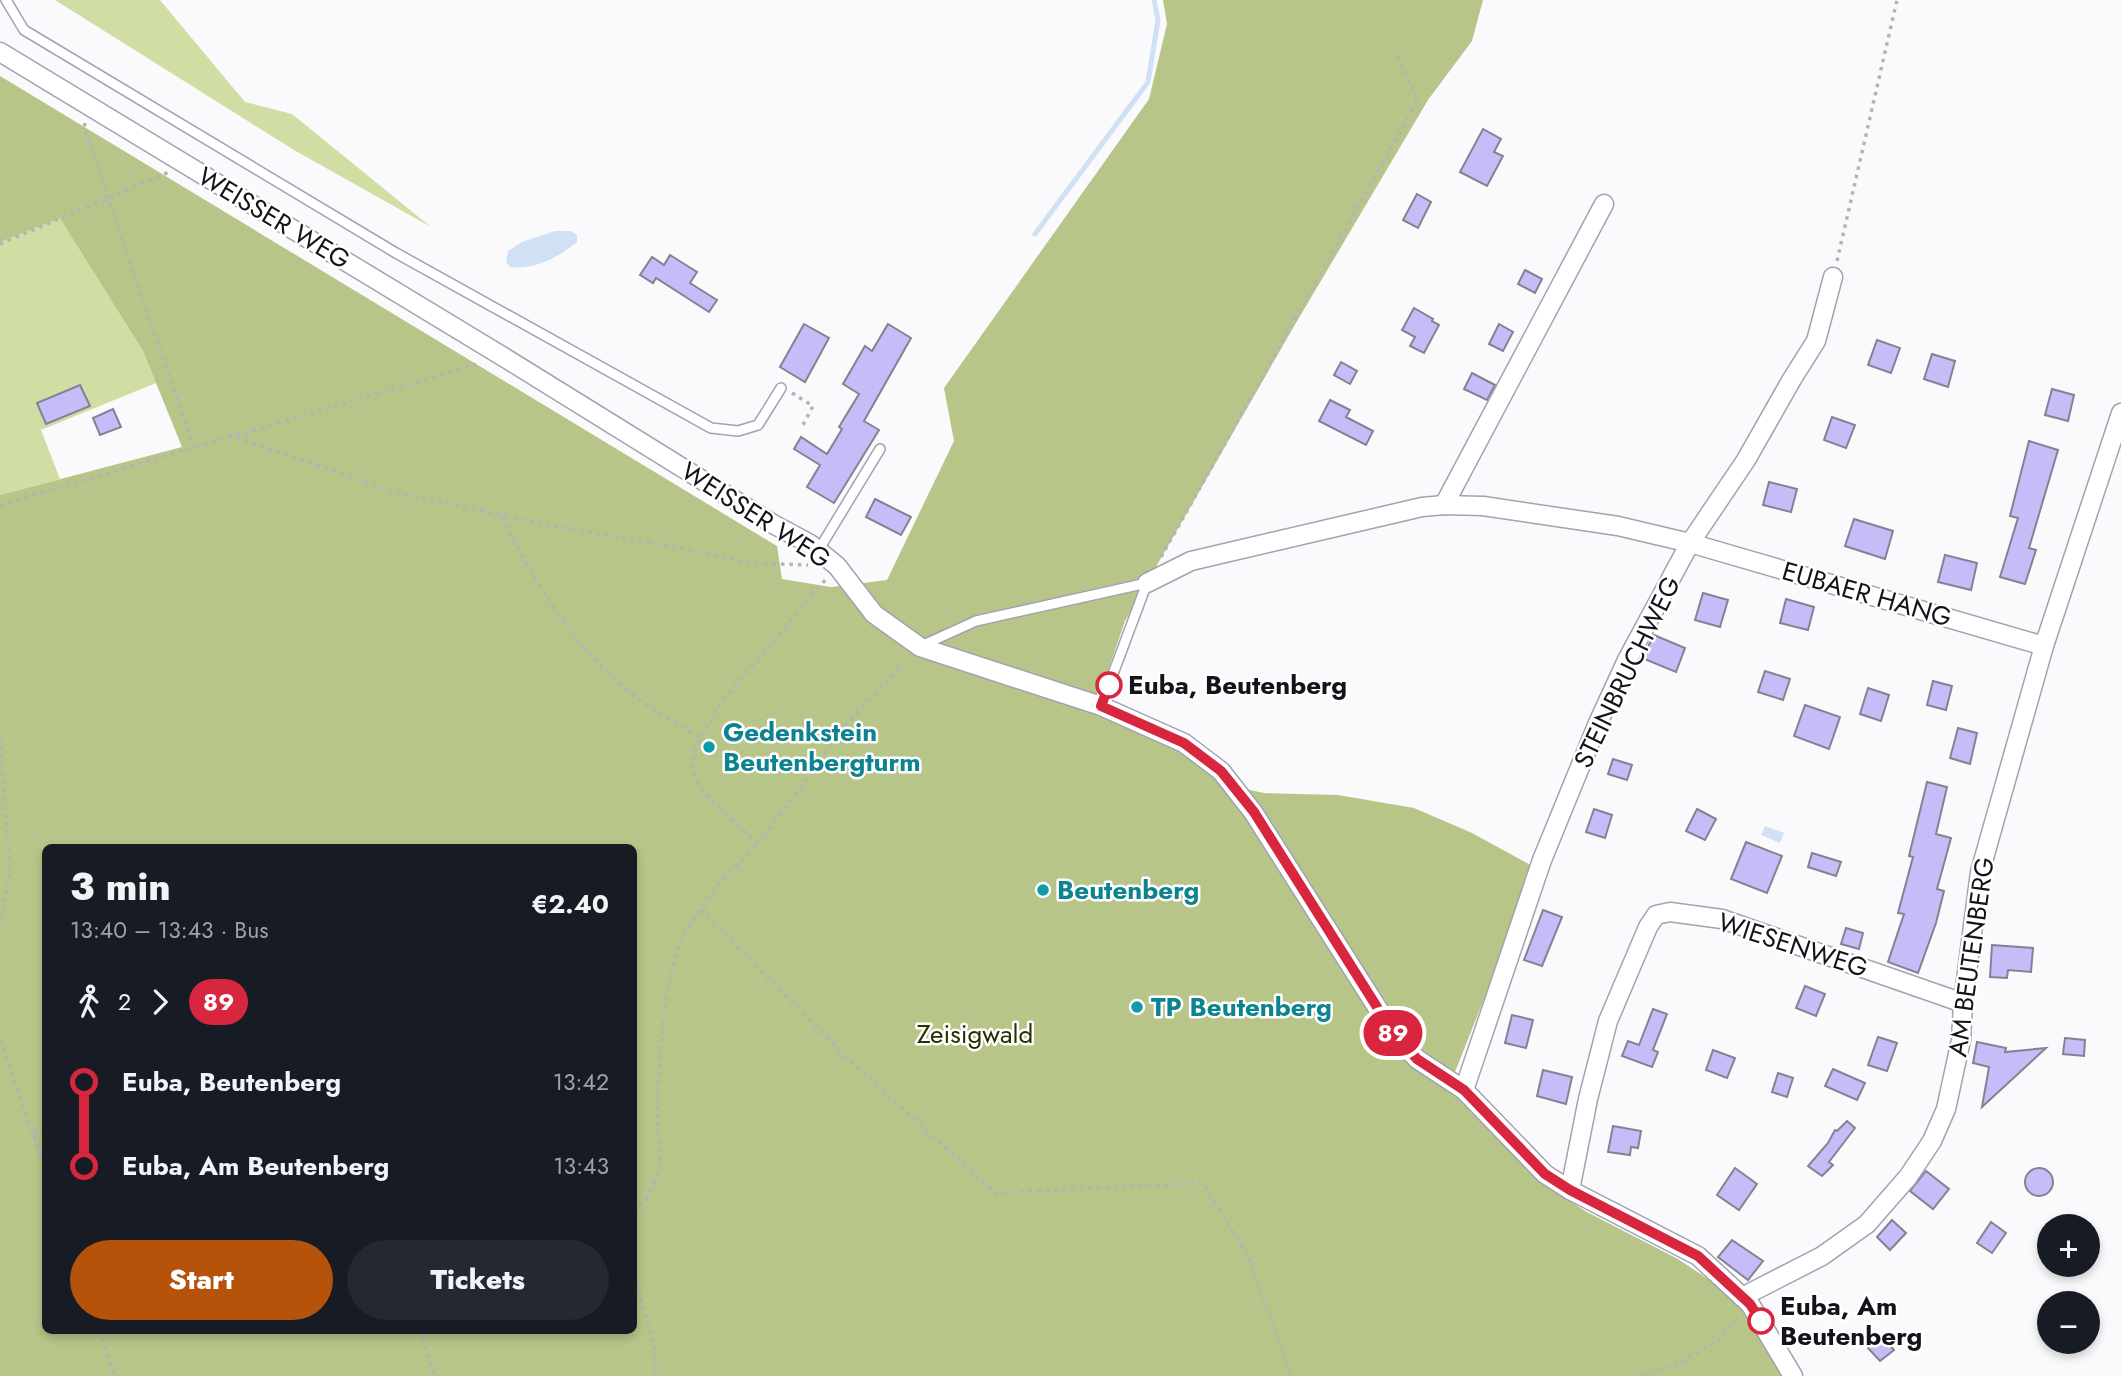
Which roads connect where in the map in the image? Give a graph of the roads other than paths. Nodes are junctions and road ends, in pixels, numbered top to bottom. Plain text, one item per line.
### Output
1 (6, 0) edge
2 (0, 52) edge
3 (1604, 204) dead end
4 (1833, 277) road end
5 (781, 387) dead end
6 (2121, 413) edge
7 (880, 449) dead end
8 (1444, 505) junction
9 (1690, 542) junction
10 (818, 551) junction
11 (1147, 583) junction
12 (2044, 646) junction
13 (920, 647) junction
14 (1101, 706) junction
15 (1963, 1003) junction
16 (1464, 1090) junction
17 (1570, 1190) junction
18 (1746, 1301) junction
19 (1793, 1376) edge

1 - 5 lane
2 - 10 street, WEISSER WEG
3 - 8 street
4 - 9 street, STEINBRUCHWEG
6 - 12 street, AM BEUTENBERG
7 - 10 lane
8 - 9 street, EUBAER HANG
8 - 11 street, EUBAER HANG
9 - 12 street, EUBAER HANG
9 - 16 street, STEINBRUCHWEG
10 - 13 street, WEISSER WEG
11 - 13 lane
11 - 14 lane
12 - 15 street, AM BEUTENBERG
13 - 14 street, WEISSER WEG
14 - 16 street, WEISSER WEG
15 - 17 street, WIESENWEG
15 - 18 street, AM BEUTENBERG
16 - 17 street, WEISSER WEG
17 - 18 street, WEISSER WEG
18 - 19 street, WEISSER WEG

